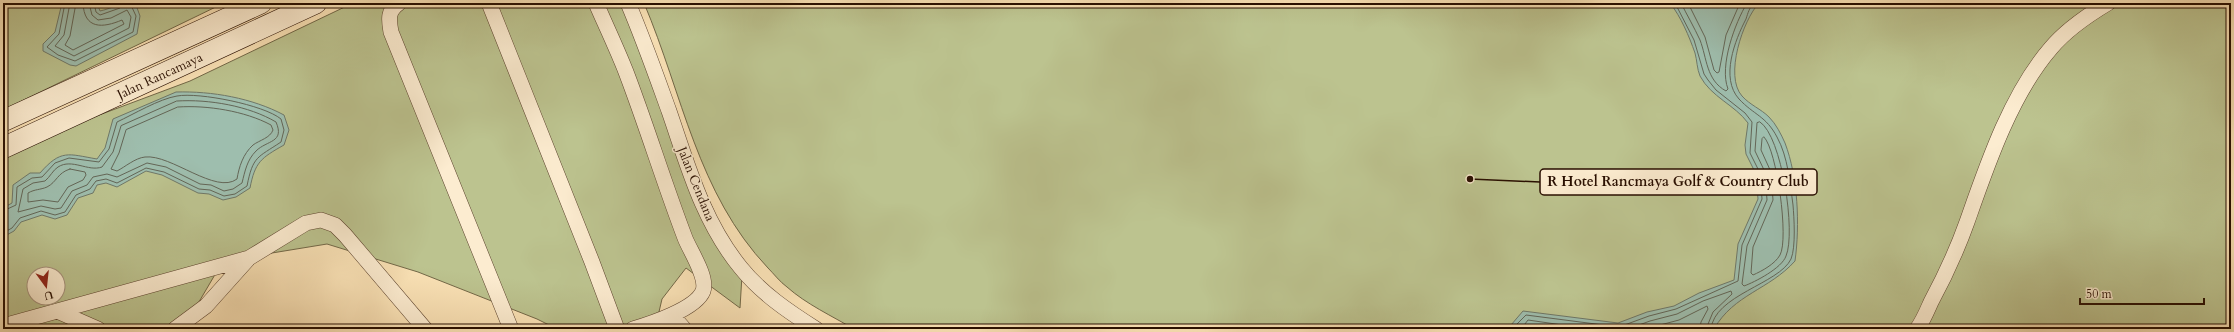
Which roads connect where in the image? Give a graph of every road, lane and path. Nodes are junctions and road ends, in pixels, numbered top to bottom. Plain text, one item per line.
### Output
1 (260, 3) edge
2 (316, 3) edge
3 (399, 3) edge
4 (489, 3) edge
5 (596, 3) edge
6 (628, 3) edge
7 (2108, 3) edge
8 (3, 121) edge
9 (3, 148) edge
10 (249, 258) junction
11 (57, 311) junction
12 (672, 315) junction
13 (3, 326) edge
14 (98, 329) edge
15 (175, 329) edge
16 (425, 329) edge
17 (511, 329) edge
18 (617, 329) edge
19 (632, 329) edge
20 (684, 329) edge
21 (816, 329) edge
22 (1917, 329) edge

1 - 8 street, Jalan Rancamaya
2 - 9 street, Jalan Rancamaya
3 - 17 street
4 - 18 street
5 - 12 street
6 - 21 street, Jalan Cendana
7 - 22 street
10 - 11 street
10 - 15 street
10 - 16 street
11 - 13 street
11 - 14 street
12 - 19 street
12 - 20 street

